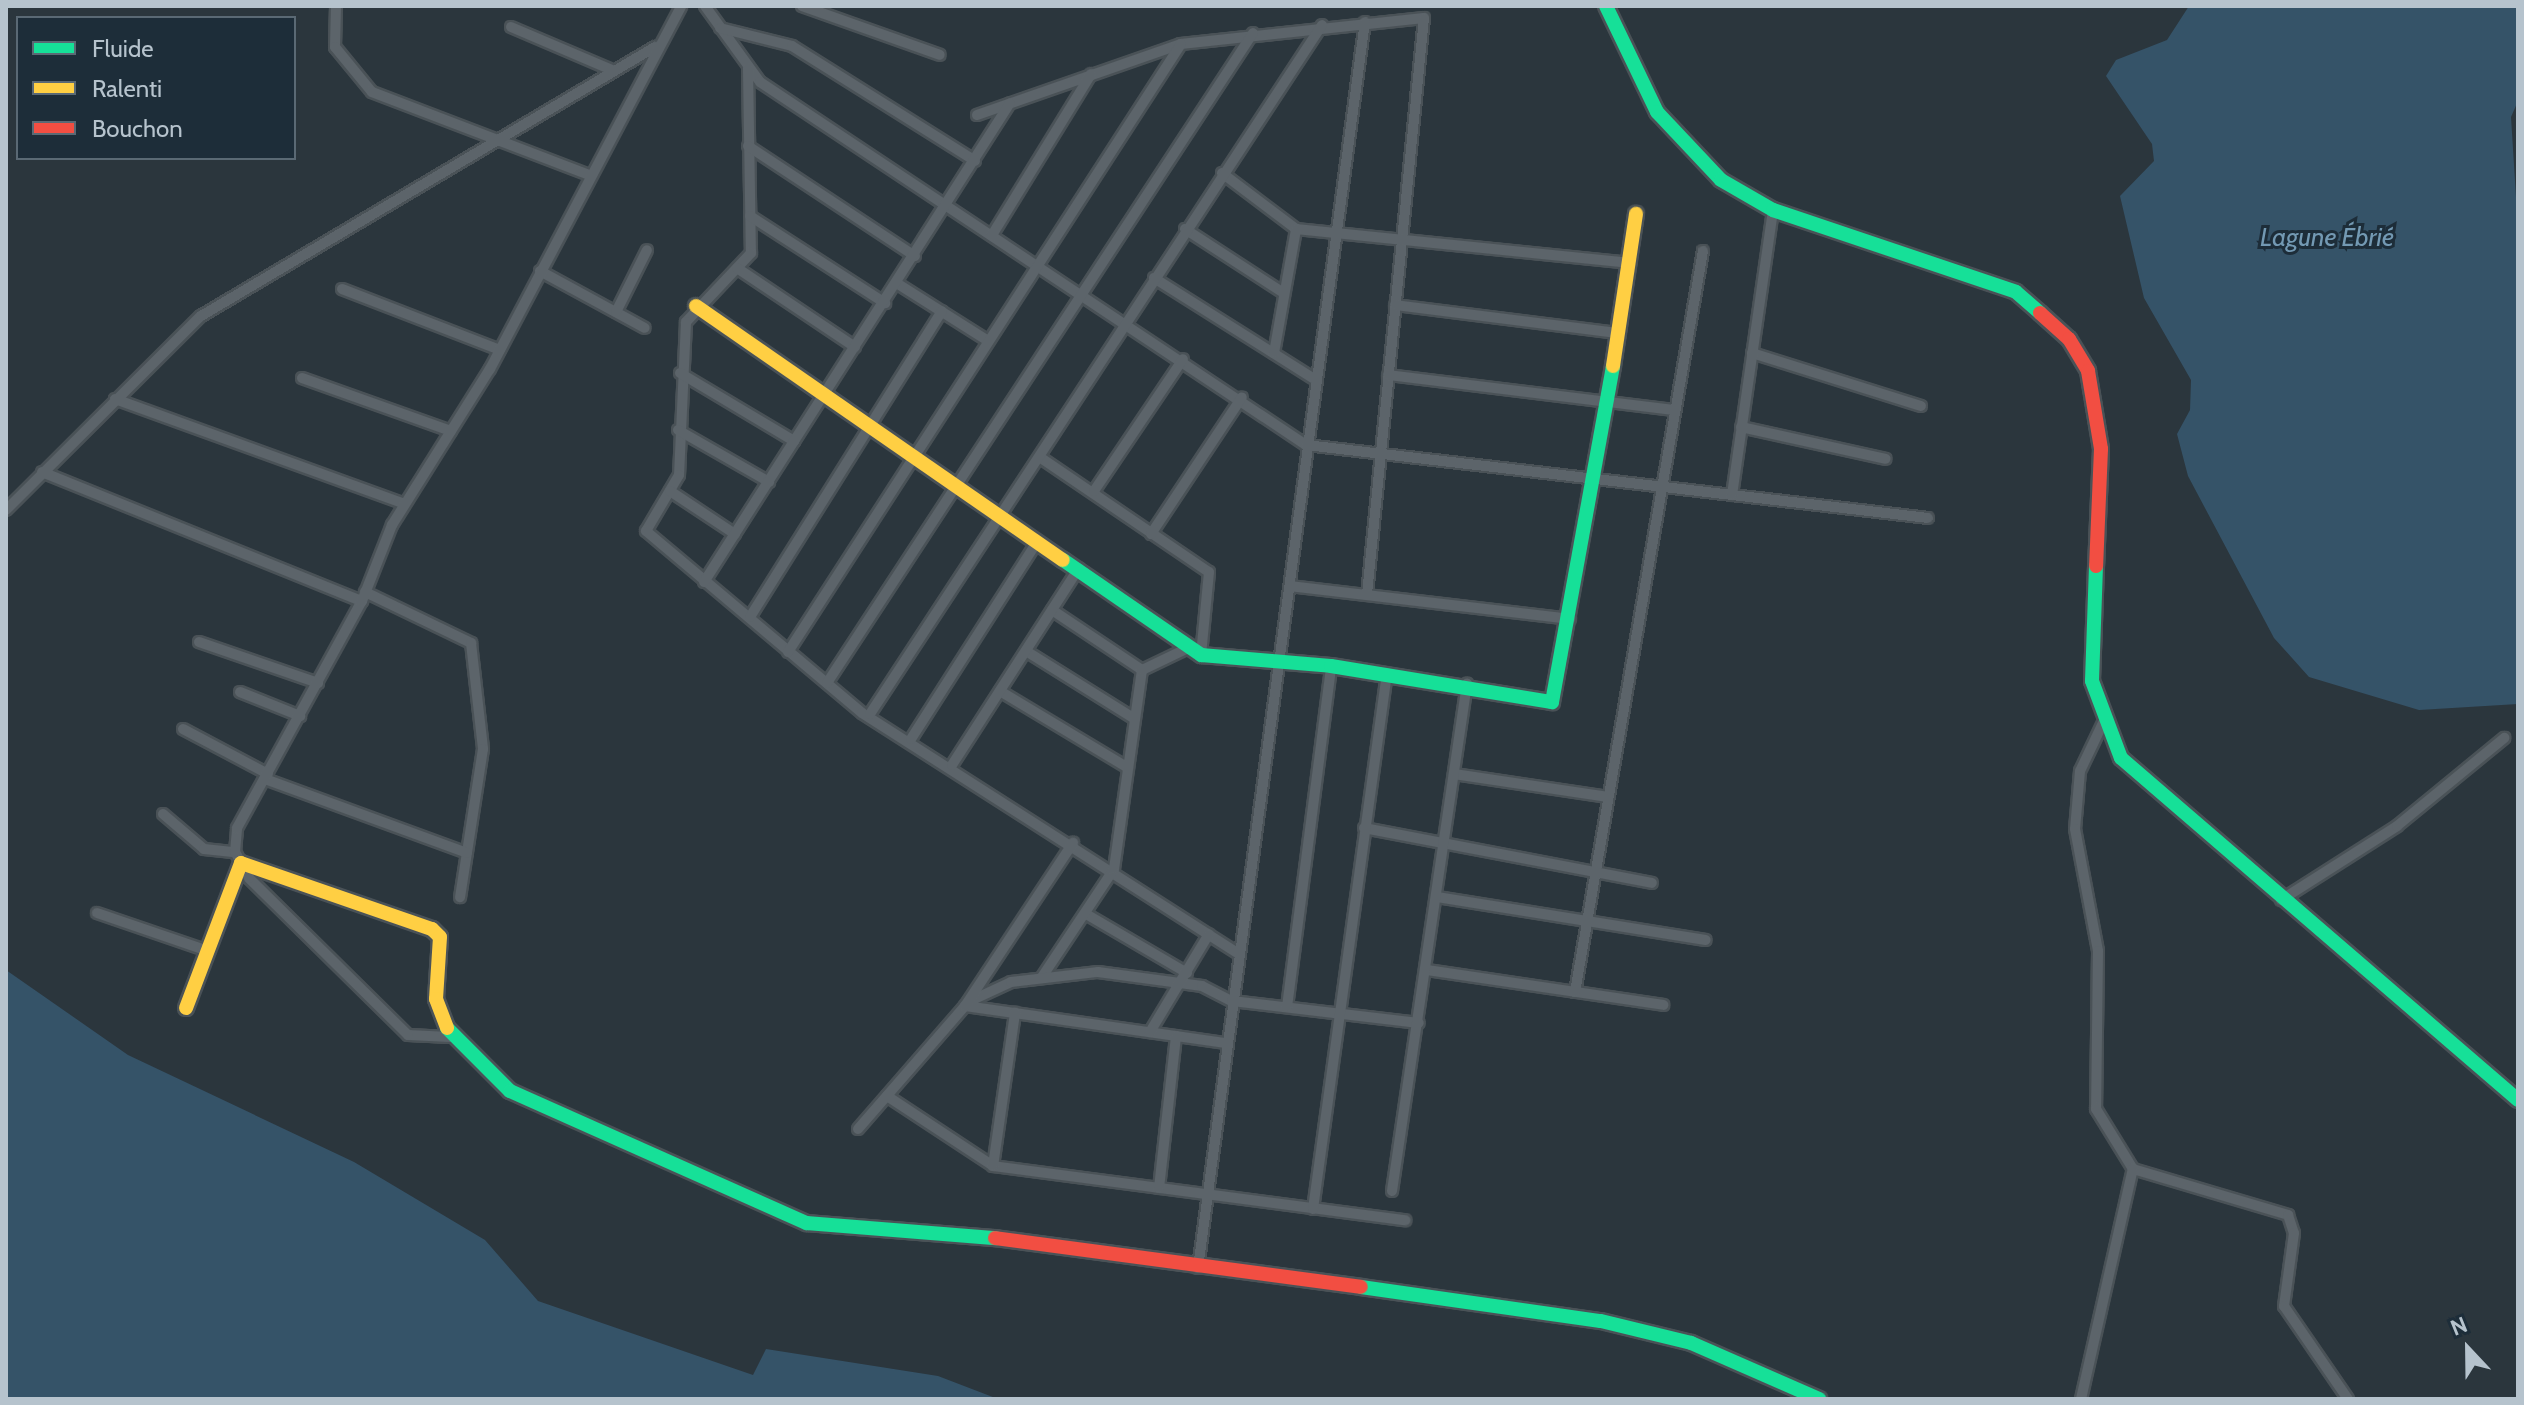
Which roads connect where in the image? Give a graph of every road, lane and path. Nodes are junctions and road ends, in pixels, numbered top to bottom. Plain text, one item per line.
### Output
1 (336, 6) edge
2 (681, 6) edge
3 (705, 6) edge
4 (1606, 6) edge
5 (810, 7) edge
6 (1365, 22) junction
7 (1322, 25) junction
8 (511, 27) dead end
9 (720, 28) junction
10 (1253, 33) junction
11 (1181, 44) junction
12 (657, 46) junction
13 (940, 55) dead end
14 (748, 68) junction
15 (614, 71) junction
16 (1091, 74) junction
17 (1010, 103) junction
18 (977, 115) dead end
19 (491, 140) junction
20 (748, 146) junction
21 (975, 161) junction
22 (1222, 173) junction
23 (587, 174) junction
24 (948, 205) junction
25 (1773, 210) junction
26 (1636, 214) dead end
27 (750, 216) junction
28 (1185, 229) junction
29 (1296, 229) junction
30 (992, 235) junction
31 (1337, 236) junction
32 (1402, 239) junction
33 (647, 250) dead end
34 (1703, 251) dead end
35 (915, 256) junction
36 (1628, 263) junction
37 (1036, 264) junction
38 (737, 268) junction
39 (540, 271) junction
40 (1154, 278) junction
41 (898, 284) junction
42 (342, 289) dead end
43 (1282, 292) junction
44 (1082, 293) junction
45 (885, 303) junction
46 (1395, 305) junction
47 (696, 306) junction
48 (942, 311) junction
49 (616, 312) junction
50 (1127, 321) junction
51 (645, 328) dead end
52 (1618, 333) junction
53 (985, 339) junction
54 (855, 347) junction
55 (500, 350) junction
56 (1274, 353) junction
57 (1752, 353) junction
58 (1183, 359) junction
59 (680, 373) junction
60 (1388, 375) junction
61 (302, 378) dead end
62 (1313, 378) junction
63 (823, 393) junction
64 (1242, 397) junction
65 (115, 399) junction
66 (1607, 401) junction
67 (1921, 406) dead end
68 (1675, 410) junction
69 (866, 424) junction
70 (1741, 427) junction
71 (678, 430) junction
72 (451, 431) junction
73 (794, 441) junction
74 (1306, 445) junction
75 (1380, 453) junction
76 (910, 455) junction
77 (1041, 458) junction
78 (1886, 459) dead end
79 (42, 472) junction
80 (1596, 479) junction
81 (769, 482) junction
82 (1663, 482) junction
83 (956, 486) junction
84 (670, 491) junction
85 (1094, 491) junction
86 (1732, 495) junction
87 (405, 504) junction
88 (6, 510) edge
89 (1928, 518) dead end
90 (1001, 520) junction
91 (735, 534) junction
92 (1151, 534) junction
93 (1037, 542) junction
94 (1079, 568) junction
95 (704, 582) junction
96 (1290, 586) junction
97 (1367, 594) junction
98 (364, 596) junction
99 (1052, 610) junction
100 (750, 617) junction
101 (1570, 619) junction
102 (199, 642) dead end
103 (1026, 651) junction
104 (1196, 651) junction
105 (788, 652) junction
106 (1277, 659) junction
107 (1331, 666) junction
108 (1142, 670) junction
109 (1387, 673) junction
110 (318, 683) junction
111 (827, 683) junction
112 (1467, 684) junction
113 (1000, 691) junction
114 (240, 692) dead end
115 (870, 714) junction
116 (300, 716) junction
117 (1135, 719) junction
118 (2103, 723) junction
119 (183, 729) dead end
120 (2504, 738) dead end
121 (911, 739) junction
122 (952, 765) junction
123 (1128, 768) junction
124 (1454, 774) junction
125 (266, 777) junction
126 (1608, 797) junction
127 (163, 814) dead end
128 (1364, 828) junction
129 (1445, 838) junction
130 (1073, 843) junction
131 (467, 853) junction
132 (238, 858) junction
133 (1114, 869) junction
134 (1596, 870) junction
135 (1652, 883) dead end
136 (460, 897) dead end
137 (1437, 897) junction
138 (2281, 900) junction
139 (97, 913) dead end
140 (1086, 914) junction
141 (1587, 921) junction
142 (1209, 934) junction
143 (1706, 940) dead end
144 (205, 950) junction
145 (1238, 953) junction
146 (1427, 970) junction
147 (1042, 977) junction
148 (1184, 977) junction
149 (1575, 992) junction
150 (1232, 1001) junction
151 (967, 1004) junction
152 (1663, 1005) dead end
153 (1287, 1007) junction
154 (186, 1008) dead end
155 (1015, 1013) junction
156 (1339, 1014) junction
157 (1419, 1023) junction
158 (1150, 1032) junction
159 (1176, 1036) junction
160 (450, 1037) junction
161 (1226, 1043) junction
162 (887, 1096) junction
163 (2518, 1100) edge
164 (858, 1129) dead end
165 (993, 1166) junction
166 (2133, 1169) junction
167 (1159, 1188) junction
168 (1392, 1191) dead end
169 (1207, 1194) junction
170 (1313, 1209) junction
171 (1405, 1220) dead end
172 (1198, 1268) junction
173 (1819, 1399) edge
174 (2081, 1399) edge
175 (2348, 1399) edge

1 - 19 street
2 - 12 street
3 - 9 street
4 - 25 street
5 - 13 street
6 - 7 street
6 - 31 street
6 - 32 street
7 - 10 street
7 - 22 street
8 - 15 street
9 - 14 street
9 - 21 street
10 - 11 street
10 - 44 street
11 - 16 street
11 - 37 street
12 - 15 street
12 - 23 street
14 - 20 street
14 - 24 street
15 - 19 street
16 - 17 street
16 - 30 street
17 - 18 street
17 - 21 street
19 - 23 street
19 - 65 street
20 - 27 street
20 - 35 street
21 - 24 street
22 - 28 street
22 - 29 street
23 - 39 street
24 - 30 street
24 - 35 street
25 - 57 street
25 - 118 street
26 - 36 street
27 - 38 street
27 - 45 street
28 - 40 street
28 - 43 street
29 - 31 street
29 - 43 street
30 - 37 street
31 - 32 street
31 - 62 street
32 - 36 street
32 - 46 street
33 - 49 street
34 - 68 street
35 - 41 street
36 - 52 street
37 - 44 street
37 - 53 street
38 - 47 street
38 - 54 street
39 - 49 street
39 - 55 street
40 - 50 street
40 - 56 street
41 - 45 street
41 - 48 street
42 - 55 street
43 - 56 street
44 - 50 street
44 - 83 street
45 - 54 street
46 - 52 street
46 - 60 street
47 - 59 street
47 - 63 street
48 - 53 street
48 - 69 street
49 - 51 street
50 - 58 street
50 - 77 street
52 - 66 street
53 - 76 street
54 - 63 street
55 - 72 street
56 - 62 street
57 - 67 street
57 - 70 street
58 - 64 street
58 - 85 street
59 - 71 street
59 - 73 street
60 - 66 street
60 - 75 street
61 - 72 street
62 - 74 street
63 - 69 street
63 - 73 street
64 - 74 street
64 - 92 street
65 - 79 street
65 - 87 street
66 - 68 street
66 - 80 street
68 - 82 street
69 - 76 street
69 - 100 street
70 - 78 street
70 - 86 street
71 - 81 street
71 - 84 street
72 - 87 street
73 - 81 street
74 - 75 street
74 - 96 street
75 - 80 street
75 - 97 street
76 - 83 street
76 - 105 street
77 - 85 street
77 - 90 street
79 - 88 street
79 - 98 street
80 - 82 street
80 - 101 street
81 - 91 street
82 - 86 street
82 - 126 street
83 - 90 street
83 - 111 street
84 - 91 street
84 - 95 street
85 - 92 street
86 - 89 street
87 - 98 street
90 - 93 street
90 - 115 street
91 - 95 street
92 - 104 street
93 - 94 street
93 - 121 street
94 - 99 street
94 - 104 street
95 - 100 street
96 - 97 street
96 - 106 street
97 - 101 street
98 - 110 street
98 - 131 street
99 - 103 street
99 - 108 street
100 - 105 street
101 - 112 street
102 - 110 street
103 - 113 street
103 - 117 street
104 - 106 street
104 - 108 street
105 - 111 street
106 - 107 street
106 - 145 street
107 - 109 street
107 - 153 street
108 - 117 street
109 - 112 street
109 - 128 street
110 - 116 street
111 - 115 street
112 - 124 street
113 - 122 street
113 - 123 street
114 - 116 street
115 - 121 street
116 - 125 street
117 - 123 street
118 - 138 street
118 - 166 street
119 - 125 street
120 - 138 street
121 - 122 street
122 - 130 street
123 - 133 street
124 - 126 street
124 - 129 street
125 - 131 street
125 - 132 street
126 - 134 street
127 - 132 street
128 - 129 street
128 - 156 street
129 - 134 street
129 - 137 street
130 - 133 street
130 - 151 street
131 - 136 street
132 - 144 street
132 - 160 street
132 - 160 street
133 - 140 street
133 - 142 street
134 - 135 street
134 - 141 street
137 - 141 street
137 - 146 street
138 - 163 street
139 - 144 street
140 - 147 street
140 - 148 street
141 - 143 street
141 - 149 street
142 - 145 street
142 - 148 street
144 - 154 street
145 - 150 street
146 - 149 street
146 - 157 street
147 - 148 street
147 - 151 street
148 - 150 street
148 - 158 street
149 - 152 street
150 - 153 street
150 - 161 street
151 - 155 street
151 - 162 street
153 - 156 street
155 - 158 street
155 - 165 street
156 - 157 street
156 - 170 street
157 - 168 street
158 - 159 street
159 - 161 street
159 - 167 street
160 - 172 street
161 - 169 street
162 - 164 street
162 - 165 street
165 - 167 street
166 - 174 street
166 - 175 street
167 - 169 street
169 - 170 street
169 - 172 street
170 - 171 street
172 - 173 street

